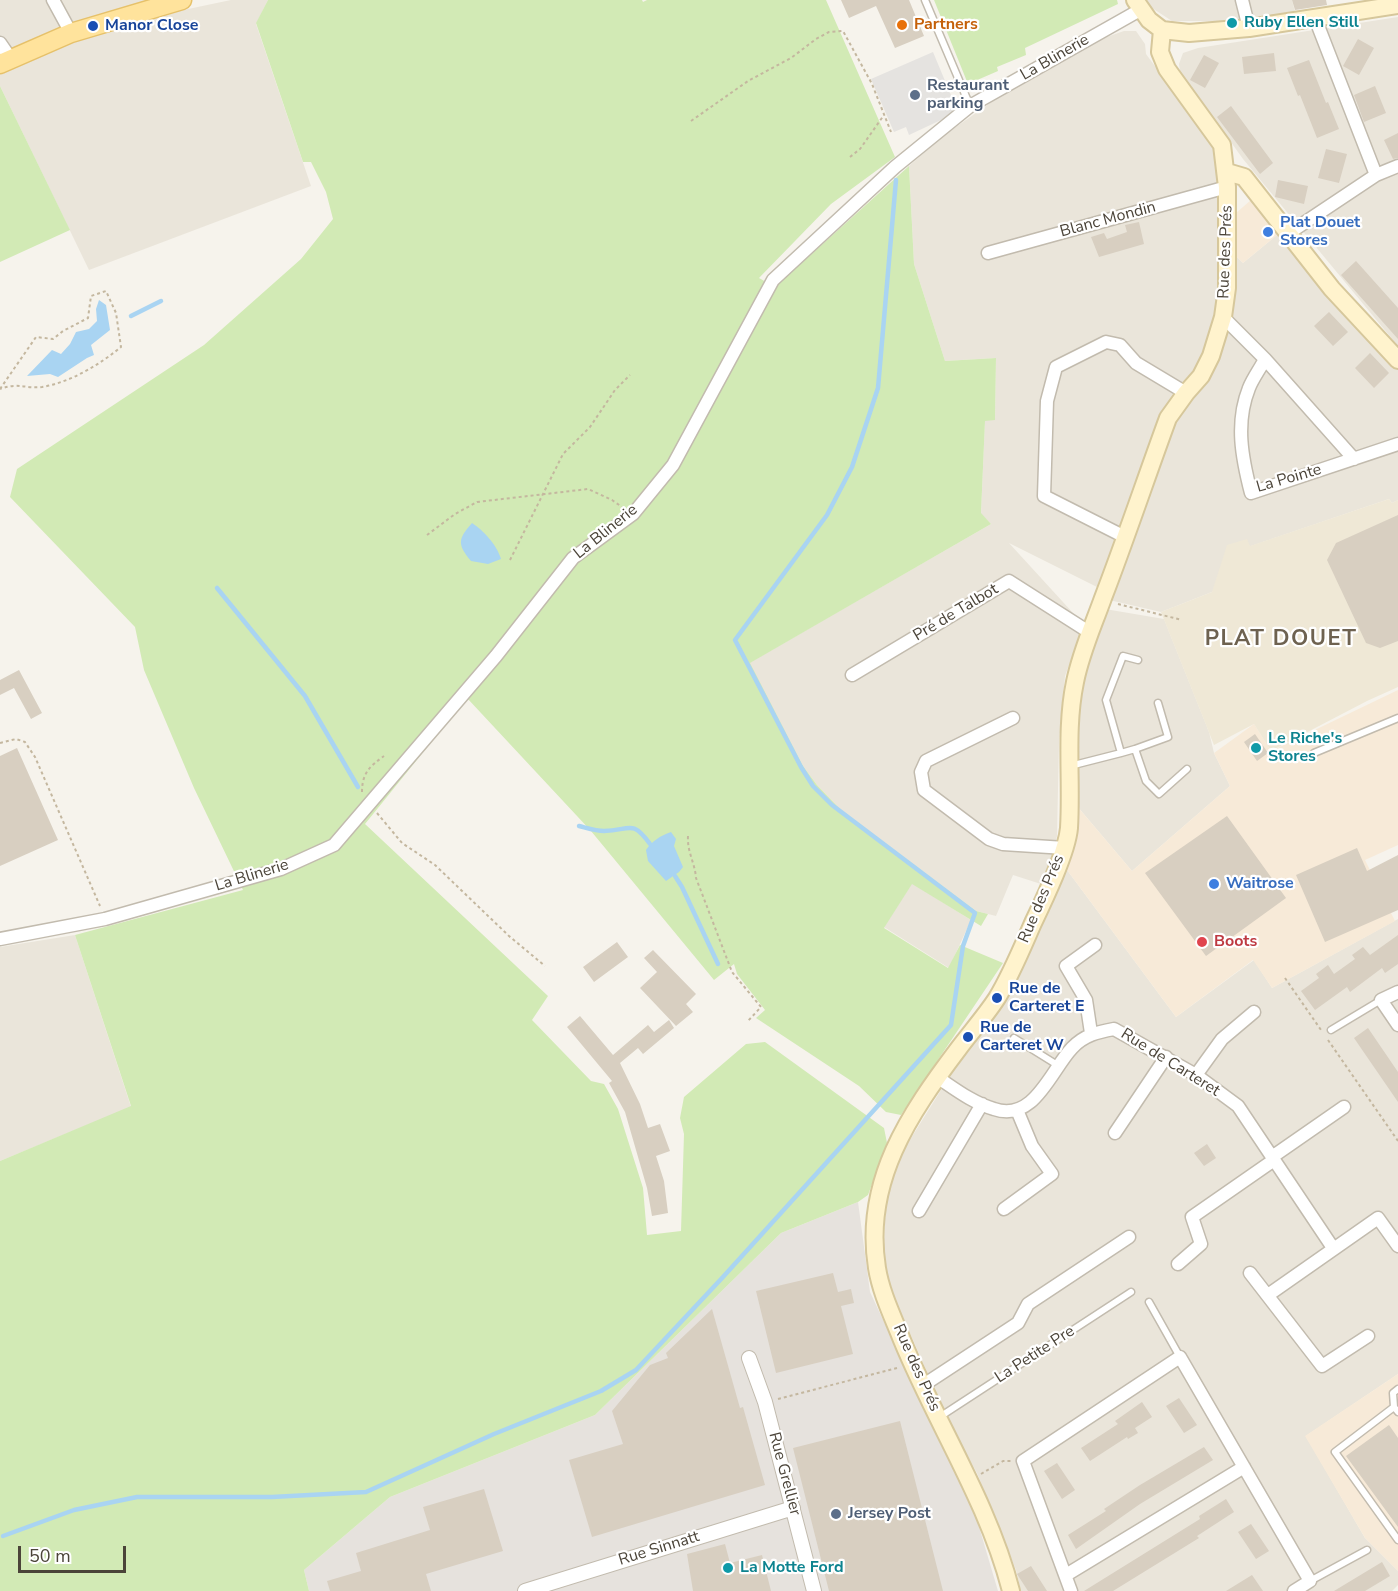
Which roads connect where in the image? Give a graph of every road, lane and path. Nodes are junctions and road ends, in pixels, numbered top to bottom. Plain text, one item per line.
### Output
1 (53, 0) edge
2 (182, 0) edge
3 (925, 0) edge
4 (1242, 0) edge
5 (1138, 5) edge
6 (1398, 5) edge
7 (1315, 18) junction
8 (1249, 28) junction
9 (1162, 30) junction
10 (71, 33) junction
11 (0, 43) edge
12 (6, 62) edge
13 (970, 106) junction
14 (884, 115) junction
15 (691, 121) dead end
16 (891, 132) dead end
17 (850, 157) dead end
18 (1398, 166) edge
19 (1376, 175) junction
20 (1227, 179) junction
21 (1289, 233) junction
22 (988, 253) dead end
23 (1223, 317) junction
24 (1265, 360) junction
25 (1398, 360) edge
26 (630, 375) dead end
27 (0, 389) edge
28 (1186, 393) junction
29 (1398, 444) edge
30 (1354, 459) junction
31 (544, 493) junction
32 (633, 514) junction
33 (427, 535) dead end
34 (1125, 537) junction
35 (510, 560) dead end
36 (1102, 601) junction
37 (1182, 620) dead end
38 (1089, 632) junction
39 (1138, 660) dead end
40 (852, 675) dead end
41 (1158, 703) dead end
42 (1013, 718) dead end
43 (1398, 718) edge
44 (0, 743) edge
45 (1135, 749) junction
46 (1121, 753) junction
47 (1314, 753) dead end
48 (384, 756) dead end
49 (1068, 766) junction
50 (1187, 769) dead end
51 (368, 806) junction
52 (688, 836) dead end
53 (1065, 848) junction
54 (105, 920) junction
55 (0, 939) edge
56 (1095, 945) dead end
57 (544, 966) dead end
58 (1285, 978) dead end
59 (1398, 992) edge
60 (1380, 1000) junction
61 (1254, 1012) dead end
62 (747, 1022) dead end
63 (1398, 1025) edge
64 (1331, 1030) dead end
65 (1091, 1034) junction
66 (1014, 1038) dead end
67 (1166, 1057) junction
68 (1059, 1066) junction
69 (1196, 1075) junction
70 (937, 1077) junction
71 (981, 1104) junction
72 (1344, 1107) dead end
73 (1017, 1110) junction
74 (1115, 1132) dead end
75 (1398, 1141) edge
76 (1273, 1159) junction
77 (1004, 1209) dead end
78 (919, 1211) dead end
79 (1129, 1237) dead end
80 (1398, 1246) edge
81 (1333, 1248) junction
82 (1178, 1264) dead end
83 (1250, 1273) dead end
84 (1131, 1293) dead end
85 (1268, 1295) junction
86 (1149, 1302) dead end
87 (1368, 1336) dead end
88 (1180, 1357) junction
89 (748, 1358) dead end
90 (912, 1364) junction
91 (922, 1386) junction
92 (1398, 1389) edge
93 (765, 1402) junction
94 (1396, 1410) edge
95 (938, 1418) junction
96 (1023, 1461) junction
97 (1244, 1467) junction
98 (969, 1482) junction
99 (793, 1508) junction
100 (1398, 1540) edge
101 (1367, 1550) dead end
102 (1066, 1575) junction
103 (1310, 1581) junction
104 (567, 1585) edge
105 (525, 1591) edge
106 (814, 1591) edge
107 (1011, 1591) edge
108 (1071, 1591) edge
109 (1294, 1591) edge

1 - 10 street
2 - 10 main road
3 - 13 lane
4 - 8 street
5 - 9 main road
5 - 13 street, La Blinerie
6 - 7 main road
7 - 8 main road
7 - 19 street
8 - 9 main road
9 - 20 main road, Rue des Prés
10 - 12 main road
11 - 12 street
13 - 32 street, La Blinerie
14 - 15 path
14 - 16 path
14 - 17 path
18 - 19 street
19 - 21 street
20 - 21 main road
20 - 22 street, Blanc Mondin
20 - 23 main road, Rue des Prés
21 - 25 main road
23 - 24 street
23 - 28 main road, Rue des Prés
24 - 30 street
24 - 30 street, La Pointe
26 - 31 path
27 - 27 path
28 - 34 main road, Rue des Prés
28 - 34 street
29 - 30 street, La Pointe
31 - 32 path
31 - 33 path
31 - 35 path
32 - 51 street, La Blinerie
34 - 36 main road, Rue des Prés
36 - 37 path
36 - 38 main road, Rue des Prés
38 - 40 street, Pré de Talbot
38 - 49 main road, Rue des Prés
39 - 46 lane
41 - 45 lane
42 - 53 street
43 - 47 lane
44 - 54 path
45 - 46 lane
45 - 50 lane
46 - 49 lane
48 - 51 path
49 - 53 main road, Rue des Prés
51 - 54 street, La Blinerie
51 - 57 path
52 - 62 path
53 - 70 main road, Rue des Prés
54 - 55 street, La Blinerie
56 - 65 street
58 - 75 path
59 - 60 street
60 - 63 street
60 - 64 lane
61 - 69 street
65 - 67 street, Rue de Carteret
65 - 68 street
66 - 68 lane
67 - 69 street, Rue de Carteret
67 - 74 street
68 - 73 street
69 - 76 street, Rue de Carteret
70 - 71 street
70 - 90 main road, Rue des Prés
71 - 73 street
71 - 78 street
72 - 76 street
73 - 77 street
76 - 81 street, Rue de Carteret
76 - 82 street
79 - 91 street
80 - 81 street
81 - 85 street
83 - 85 street
84 - 95 lane, La Petite Pre
85 - 87 street
86 - 88 lane
88 - 96 street
88 - 97 street
89 - 93 street, Rue Grellier
90 - 91 main road, Rue des Prés
90 - 93 path
91 - 95 main road, Rue des Prés
92 - 94 lane
93 - 99 street, Rue Grellier
94 - 100 lane
95 - 98 main road, Rue des Prés
96 - 98 path
96 - 102 street
97 - 102 street
97 - 103 street
98 - 107 main road, Rue des Prés
99 - 104 street, Rue Sinnatt
99 - 106 street, Rue Grellier
101 - 103 lane
102 - 108 street
103 - 109 street
104 - 105 street, Rue Sinnatt

